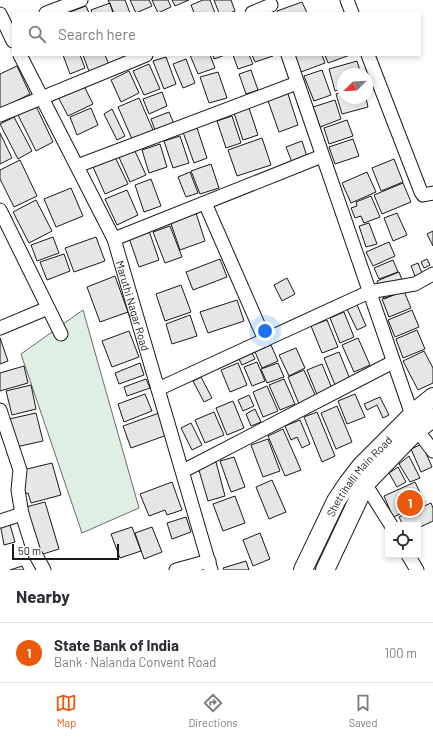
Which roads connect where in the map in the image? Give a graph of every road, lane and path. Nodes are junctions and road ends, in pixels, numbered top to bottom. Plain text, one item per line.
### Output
1 (81, 0) edge
2 (347, 0) edge
3 (271, 6) edge
4 (49, 12) edge
5 (255, 12) edge
6 (352, 12) edge
7 (4, 20) edge
8 (12, 39) edge
9 (20, 56) edge
10 (143, 56) edge
11 (288, 56) edge
12 (368, 56) edge
13 (297, 83) junction
14 (40, 97) junction
15 (0, 115) edge
16 (322, 156) junction
17 (77, 166) junction
18 (433, 193) edge
19 (205, 203) junction
20 (0, 210) edge
21 (5, 231) edge
22 (114, 239) junction
23 (433, 274) edge
24 (369, 292) junction
25 (48, 308) junction
26 (0, 328) edge
27 (61, 334) dead end
28 (265, 340) junction
29 (393, 362) junction
30 (158, 388) junction
31 (433, 397) edge
32 (0, 410) edge
33 (433, 418) edge
34 (415, 422) junction
35 (433, 451) edge
36 (183, 471) junction
37 (361, 478) junction
38 (22, 514) junction
39 (0, 521) edge
40 (389, 522) edge
41 (410, 558) edge
42 (210, 566) edge
43 (44, 570) edge
44 (176, 570) edge
45 (303, 570) edge
46 (325, 570) edge
47 (417, 570) edge

1 - 4 street
2 - 6 street
3 - 5 street
7 - 8 street
9 - 14 street, Maruthi Nagar Road
10 - 14 street
11 - 13 street
12 - 18 street
13 - 16 street
13 - 17 street
14 - 15 street
14 - 17 street, Maruthi Nagar Road
16 - 19 street
16 - 24 street
17 - 22 street, Maruthi Nagar Road
19 - 22 street
19 - 28 street
20 - 21 street
21 - 25 street
22 - 30 street, Maruthi Nagar Road
23 - 24 street
24 - 28 street
24 - 29 street
25 - 26 street
25 - 27 street
28 - 30 street
29 - 34 street
29 - 36 street
30 - 36 street, Maruthi Nagar Road
31 - 34 main road, Shettihalli Main Road
32 - 38 street
33 - 34 main road, Shettihalli Main Road
34 - 35 street
34 - 37 main road, Shettihalli Main Road
36 - 42 street, Maruthi Nagar Road
37 - 40 street
37 - 45 main road, Shettihalli Main Road
37 - 46 main road, Shettihalli Main Road
38 - 39 street
38 - 43 street
41 - 47 street
42 - 44 street

